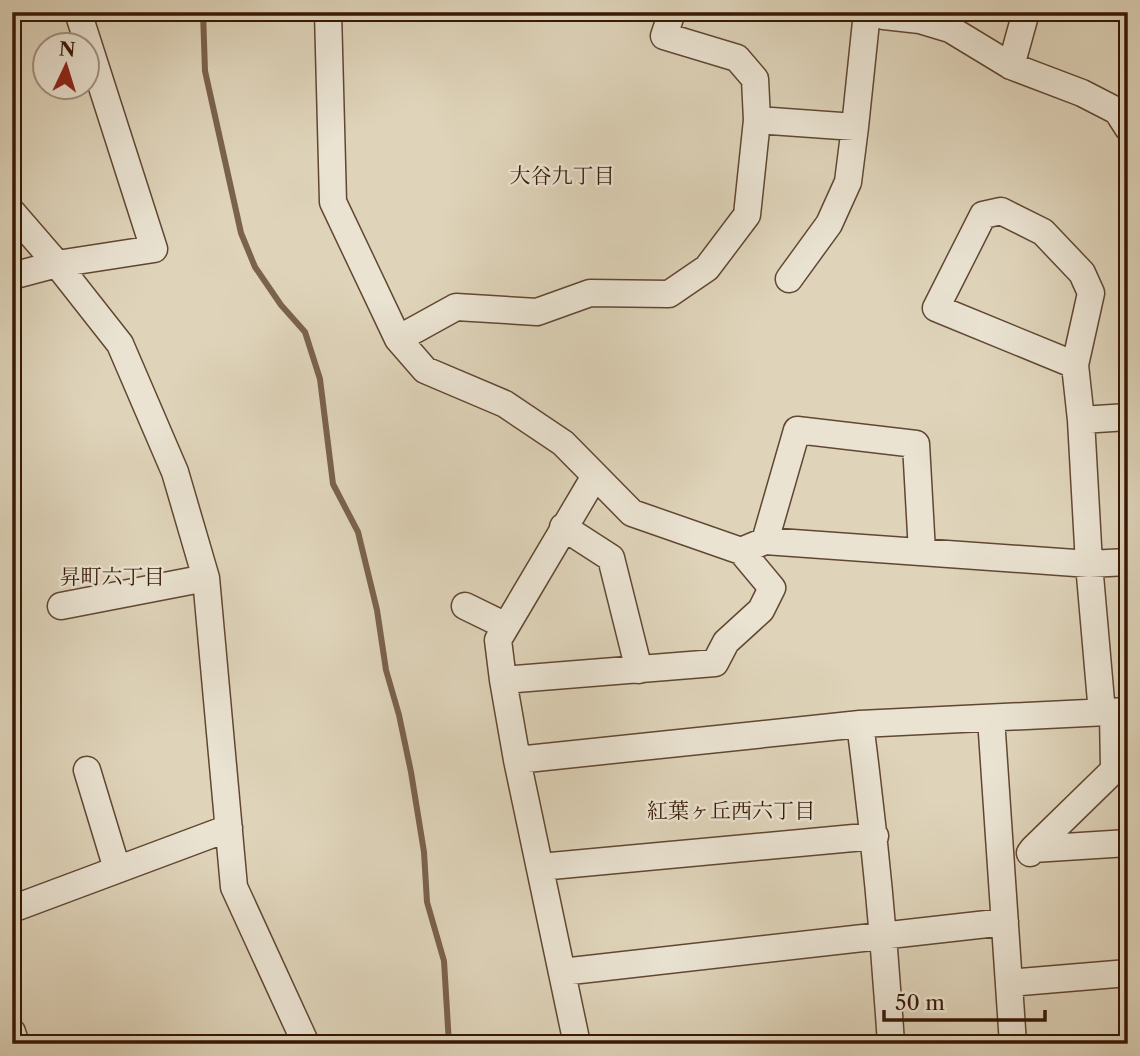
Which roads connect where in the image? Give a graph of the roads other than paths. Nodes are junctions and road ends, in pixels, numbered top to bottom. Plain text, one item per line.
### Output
1 (78, 12) edge
2 (328, 12) edge
3 (672, 12) edge
4 (867, 12) edge
5 (875, 12) edge
6 (1027, 12) edge
7 (1011, 66) junction
8 (757, 120) junction
9 (855, 127) junction
10 (1128, 128) edge
11 (12, 212) edge
12 (57, 264) junction
13 (12, 276) edge
14 (789, 279) dead end
15 (398, 339) junction
16 (1075, 365) junction
17 (1128, 417) edge
18 (1081, 420) junction
19 (595, 476) junction
20 (563, 527) junction
21 (765, 541) junction
22 (741, 551) junction
23 (922, 552) junction
24 (1128, 562) edge
25 (1089, 564) junction
26 (206, 578) junction
27 (61, 606) dead end
28 (466, 606) dead end
29 (506, 626) junction
30 (639, 670) junction
31 (503, 680) junction
32 (1114, 712) edge
33 (992, 718) junction
34 (860, 724) junction
35 (517, 760) junction
36 (87, 770) dead end
37 (229, 828) junction
38 (875, 836) junction
39 (1128, 843) edge
40 (1033, 849) junction
41 (540, 867) junction
42 (117, 869) junction
43 (1002, 879) junction
44 (12, 909) edge
45 (1005, 922) junction
46 (884, 936) junction
47 (562, 972) junction
48 (1128, 974) edge
49 (1009, 983) junction
50 (12, 1032) edge
51 (16, 1044) edge
52 (306, 1044) edge
53 (577, 1044) edge
54 (891, 1044) edge
55 (1013, 1044) edge

1 - 12 street
2 - 15 street
3 - 8 street
4 - 9 street
5 - 7 street
6 - 7 street
7 - 10 street
8 - 9 street
8 - 15 street
9 - 14 street
11 - 12 street
12 - 13 street
12 - 26 street
15 - 19 street
16 - 16 street
16 - 18 street
17 - 18 street
18 - 25 street
19 - 20 street
19 - 22 street
20 - 29 street
20 - 30 street
21 - 22 street
21 - 23 street
21 - 23 street
22 - 30 street
23 - 25 street
24 - 25 street
25 - 32 street
26 - 27 street
26 - 37 street
28 - 29 street
29 - 31 street
30 - 31 street
31 - 35 street
32 - 33 street
32 - 40 street
33 - 34 street
33 - 43 street
34 - 35 street
34 - 38 street
35 - 41 street
36 - 42 street
37 - 42 street
37 - 52 street
38 - 41 street
38 - 46 street
39 - 40 street
40 - 43 street
41 - 47 street
42 - 44 street
43 - 45 street
45 - 46 street
45 - 49 street
46 - 47 street
46 - 54 street
47 - 53 street
48 - 49 street
49 - 55 street
50 - 51 street

